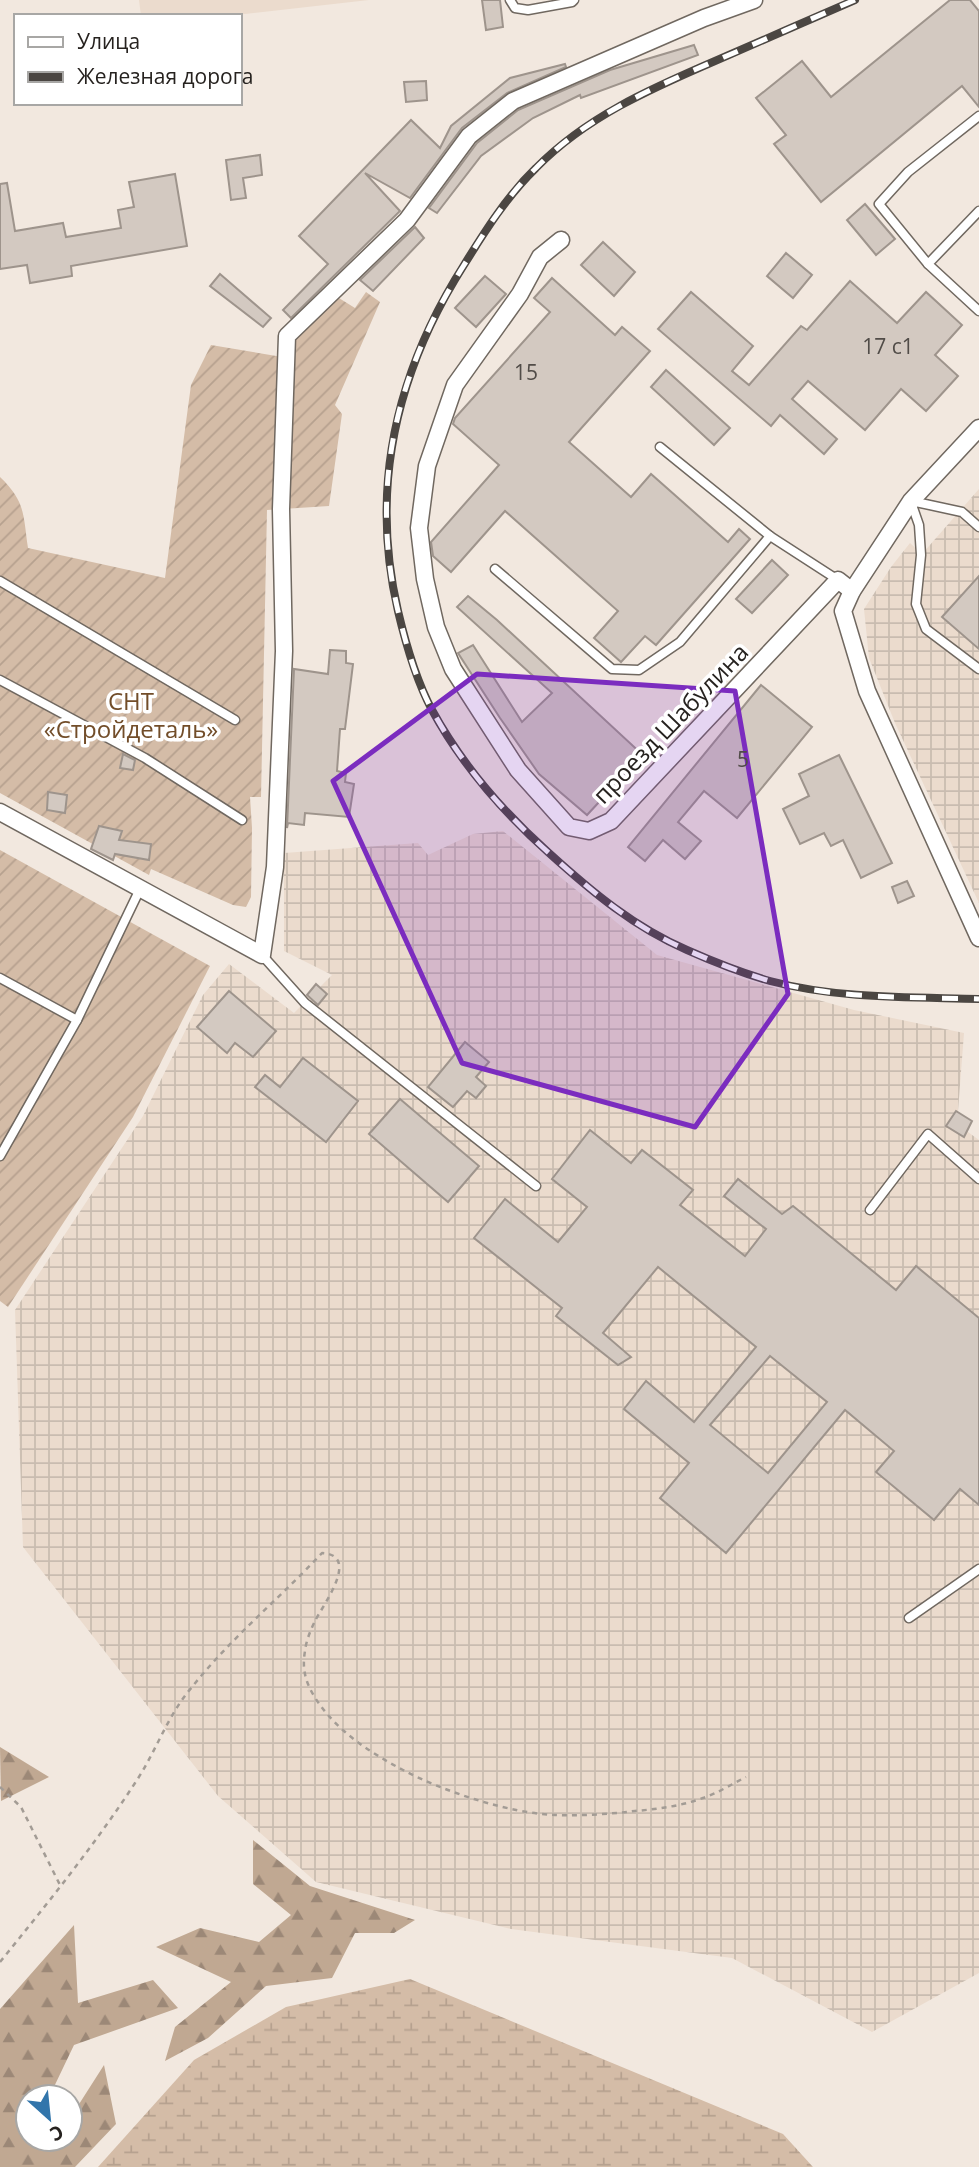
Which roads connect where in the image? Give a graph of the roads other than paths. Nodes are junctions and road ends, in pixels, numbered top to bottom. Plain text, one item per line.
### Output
1 (510, 0) edge
2 (574, 0) edge
3 (754, 0) edge
4 (979, 116) edge
5 (979, 211) edge
6 (561, 240) dead end
7 (928, 264) junction
8 (979, 311) edge
9 (979, 428) edge
10 (660, 447) dead end
11 (911, 501) junction
12 (979, 527) edge
13 (770, 536) junction
14 (495, 569) dead end
15 (838, 580) junction
16 (0, 581) edge
17 (852, 591) junction
18 (979, 669) edge
19 (0, 680) edge
20 (235, 720) dead end
21 (0, 812) edge
22 (242, 820) dead end
23 (140, 889) junction
24 (979, 938) edge
25 (262, 955) junction
26 (0, 978) edge
27 (77, 1020) junction
28 (0, 1156) edge
29 (979, 1179) edge
30 (536, 1186) dead end
31 (870, 1210) dead end
32 (979, 1569) edge
33 (909, 1618) dead end

1 - 2 lane
3 - 25 street
4 - 7 lane
5 - 7 lane
6 - 15 street, проезд Шабулина
7 - 8 lane
9 - 11 street
10 - 13 lane
11 - 12 lane
11 - 17 street
11 - 18 lane
13 - 14 lane
13 - 15 lane
15 - 17 street
16 - 20 lane
17 - 24 street
19 - 22 lane
21 - 23 street
23 - 25 street
23 - 27 lane
25 - 30 lane
26 - 27 lane
27 - 28 lane
29 - 31 lane
32 - 33 lane

